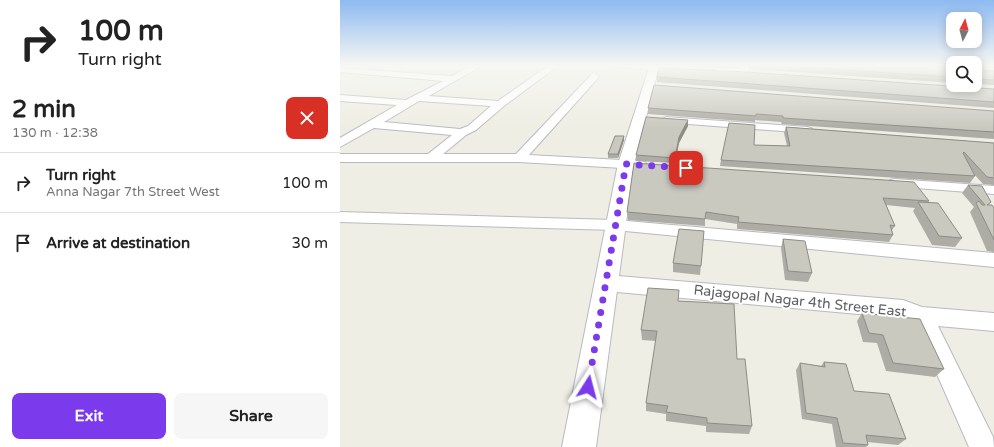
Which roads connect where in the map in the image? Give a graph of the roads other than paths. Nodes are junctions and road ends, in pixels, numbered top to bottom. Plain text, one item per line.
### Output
1 (441, 86) edge
2 (526, 86) edge
3 (586, 86) edge
4 (652, 86) edge
5 (340, 98) edge
6 (419, 98) junction
7 (408, 103) junction
8 (500, 104) junction
9 (648, 118) junction
10 (372, 124) junction
11 (820, 131) edge
12 (462, 133) junction
13 (340, 143) edge
14 (340, 158) edge
15 (431, 158) junction
16 (520, 158) junction
17 (626, 164) junction
18 (650, 166) edge
19 (885, 182) edge
20 (994, 190) edge
21 (340, 217) edge
22 (615, 225) junction
23 (994, 260) edge
24 (606, 283) junction
25 (922, 316) junction
26 (994, 322) edge
27 (578, 447) edge
28 (983, 447) edge

1 - 6 street
2 - 8 street
3 - 16 street
4 - 9 street
5 - 7 street
6 - 7 street
6 - 8 street
7 - 10 street
8 - 12 street
9 - 11 street
9 - 17 street
10 - 12 street
10 - 13 street
12 - 15 street
14 - 15 street
15 - 16 street
16 - 17 street
17 - 18 street
17 - 22 street
19 - 20 street
21 - 22 street
22 - 23 street
22 - 24 street
24 - 25 street, Rajagopal Nagar 4th Street East
24 - 27 street
25 - 26 street, Rajagopal Nagar 4th Street East
25 - 28 street

